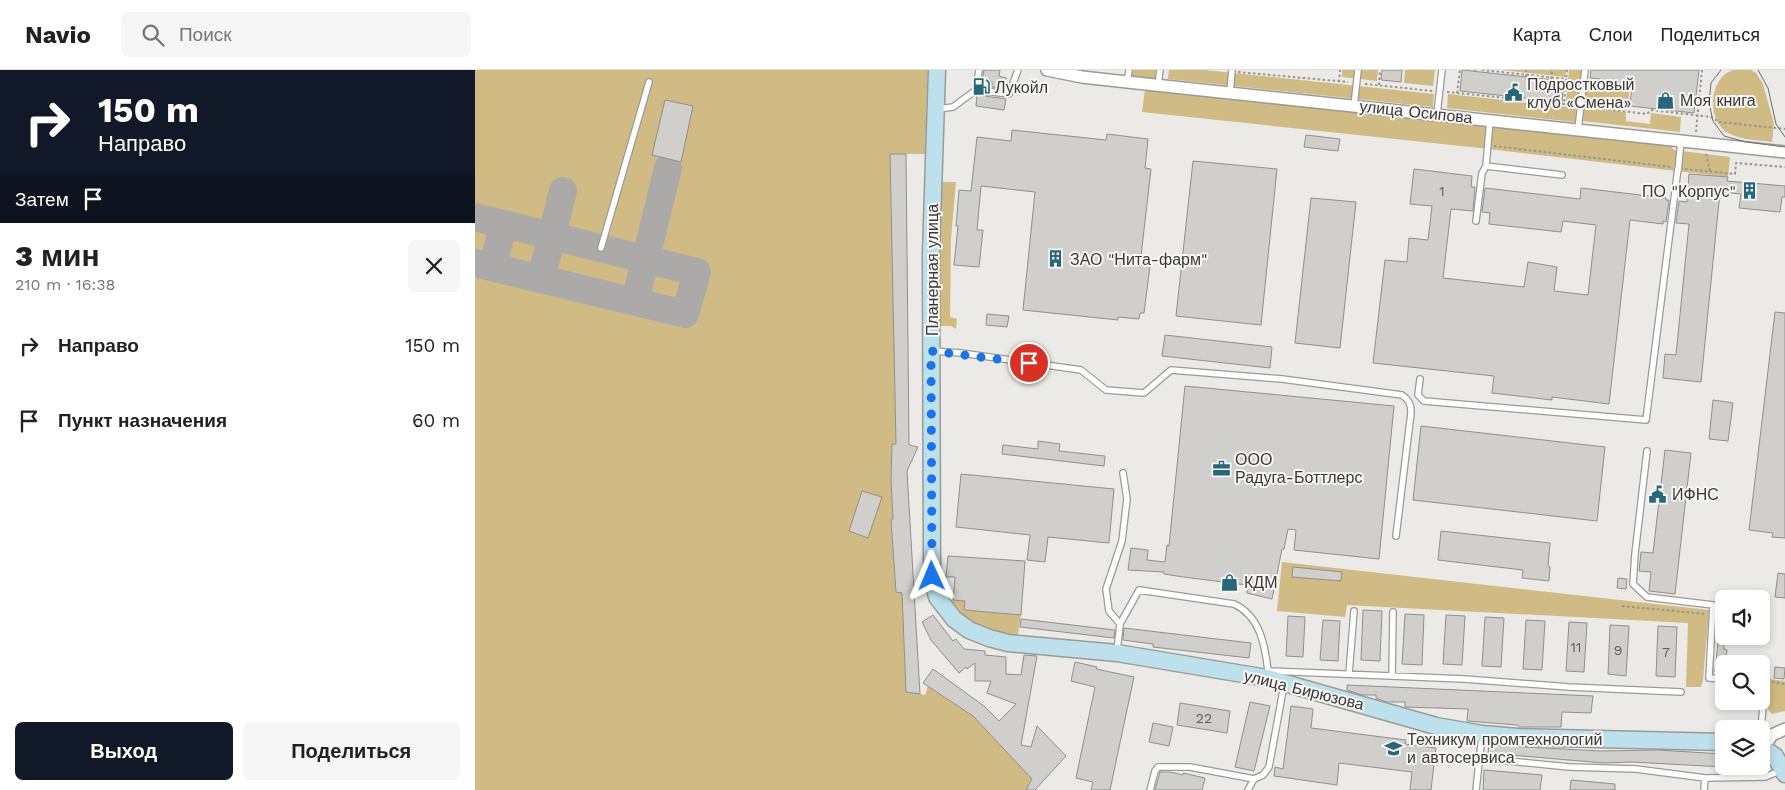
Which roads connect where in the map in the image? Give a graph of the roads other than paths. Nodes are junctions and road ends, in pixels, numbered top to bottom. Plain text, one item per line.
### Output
1 (937, 70) edge
2 (979, 70) edge
3 (1018, 70) edge
4 (1047, 70) edge
5 (1129, 70) edge
6 (1159, 70) edge
7 (1232, 70) edge
8 (1358, 70) edge
9 (1442, 70) edge
10 (1585, 70) edge
11 (1082, 73) edge
12 (649, 82) dead end
13 (1127, 82) junction
14 (988, 84) dead end
15 (1158, 85) junction
16 (976, 90) junction
17 (987, 92) junction
18 (1230, 92) junction
19 (1354, 106) junction
20 (935, 109) junction
21 (1437, 114) junction
22 (1491, 120) junction
23 (1578, 129) junction
24 (1681, 141) junction
25 (1785, 152) edge
26 (1486, 166) junction
27 (1562, 175) dead end
28 (1477, 221) dead end
29 (601, 248) dead end
30 (931, 351) junction
31 (1419, 379) dead end
32 (1647, 451) dead end
33 (1123, 473) dead end
34 (1396, 536) dead end
35 (932, 560) joint
36 (1354, 611) dead end
37 (1393, 612) dead end
38 (1120, 624) junction
39 (1117, 653) junction
40 (1268, 674) junction
41 (1349, 674) junction
42 (1392, 676) junction
43 (1715, 678) edge
44 (1285, 683) junction
45 (1681, 692) dead end
46 (1785, 730) edge
47 (1483, 734) junction
48 (1770, 738) edge
49 (1715, 742) edge
50 (1770, 752) edge
51 (1480, 758) junction
52 (1784, 772) edge
53 (1705, 778) junction
54 (1253, 779) junction
55 (1150, 790) edge
56 (1248, 790) edge
57 (1476, 790) edge
58 (1704, 790) edge

1 - 20 main road, Планерная улица
2 - 16 lane
3 - 17 lane
4 - 11 street, улица Осипова
5 - 13 lane
6 - 15 lane
7 - 18 lane
8 - 19 lane
9 - 21 lane
10 - 23 lane
11 - 13 street, улица Осипова
12 - 29 lane
13 - 15 street, улица Осипова
14 - 17 lane
15 - 18 street, улица Осипова
16 - 17 lane
16 - 20 lane
18 - 19 street, улица Осипова
19 - 21 street, улица Осипова
20 - 30 main road, Планерная улица
21 - 22 street, улица Осипова
22 - 23 street, улица Осипова
22 - 26 lane
23 - 24 street, улица Осипова
24 - 25 street, улица Осипова
24 - 31 lane
26 - 27 lane
26 - 28 lane
30 - 34 lane
30 - 35 main road, Планерная улица
32 - 43 lane
33 - 38 lane
35 - 39 main road, улица Бирюзова
36 - 41 lane
37 - 42 lane
38 - 39 lane
38 - 40 lane
39 - 40 main road, улица Бирюзова
40 - 41 lane
40 - 44 main road, улица Бирюзова
41 - 42 lane
42 - 45 lane
44 - 47 main road, улица Бирюзова
44 - 54 lane
46 - 48 street
47 - 49 main road, улица Бирюзова
47 - 51 lane
50 - 52 main road
51 - 53 lane
51 - 57 lane
52 - 53 lane
53 - 58 lane
54 - 55 lane
54 - 56 lane

